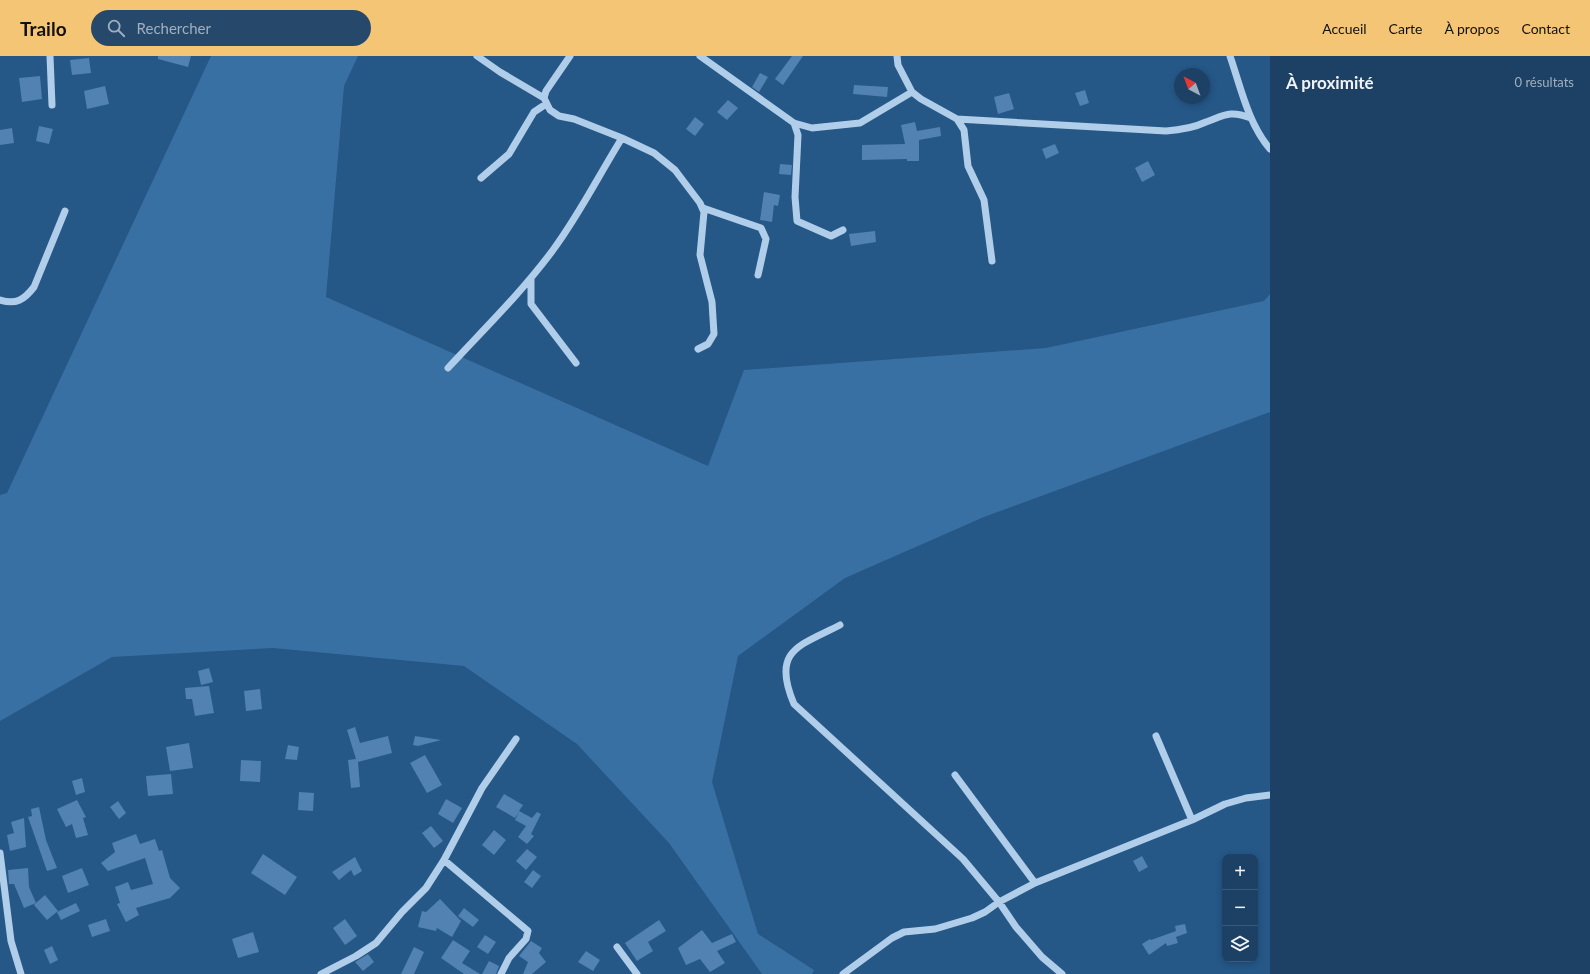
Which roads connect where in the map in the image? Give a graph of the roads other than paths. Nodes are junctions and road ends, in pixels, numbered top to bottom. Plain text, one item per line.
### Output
1 (50, 56) edge
2 (477, 56) edge
3 (570, 56) edge
4 (700, 56) edge
5 (898, 56) edge
6 (1230, 56) edge
7 (912, 92) junction
8 (545, 101) junction
9 (52, 105) dead end
10 (1251, 118) junction
11 (957, 119) junction
12 (794, 123) junction
13 (622, 138) junction
14 (1270, 149) edge
15 (481, 178) dead end
16 (703, 208) junction
17 (65, 211) dead end
18 (843, 230) dead end
19 (992, 261) dead end
20 (758, 275) dead end
21 (531, 278) junction
22 (0, 300) edge
23 (698, 349) dead end
24 (576, 362) dead end
25 (448, 368) dead end
26 (840, 625) dead end
27 (1156, 736) dead end
28 (516, 739) dead end
29 (955, 775) dead end
30 (1270, 795) edge
31 (1192, 820) junction
32 (0, 853) edge
33 (444, 860) junction
34 (1035, 882) junction
35 (998, 902) junction
36 (617, 947) dead end
37 (21, 974) edge
38 (320, 974) edge
39 (501, 974) edge
40 (637, 974) edge
41 (843, 974) edge
42 (1062, 974) edge

1 - 9 street
2 - 8 street
3 - 8 street
4 - 12 street
5 - 7 street
6 - 10 street
7 - 11 street
7 - 12 street
8 - 13 street
8 - 15 street
10 - 11 street
10 - 14 street
11 - 19 street
12 - 18 street
13 - 16 street
13 - 21 street
16 - 20 street
16 - 23 street
17 - 22 street
21 - 24 street
21 - 25 street
26 - 35 street
27 - 31 street
28 - 33 street
29 - 34 street
30 - 31 street
31 - 34 street
32 - 37 street
33 - 38 street
33 - 39 street
34 - 35 street
35 - 41 street
35 - 42 street
36 - 40 street

